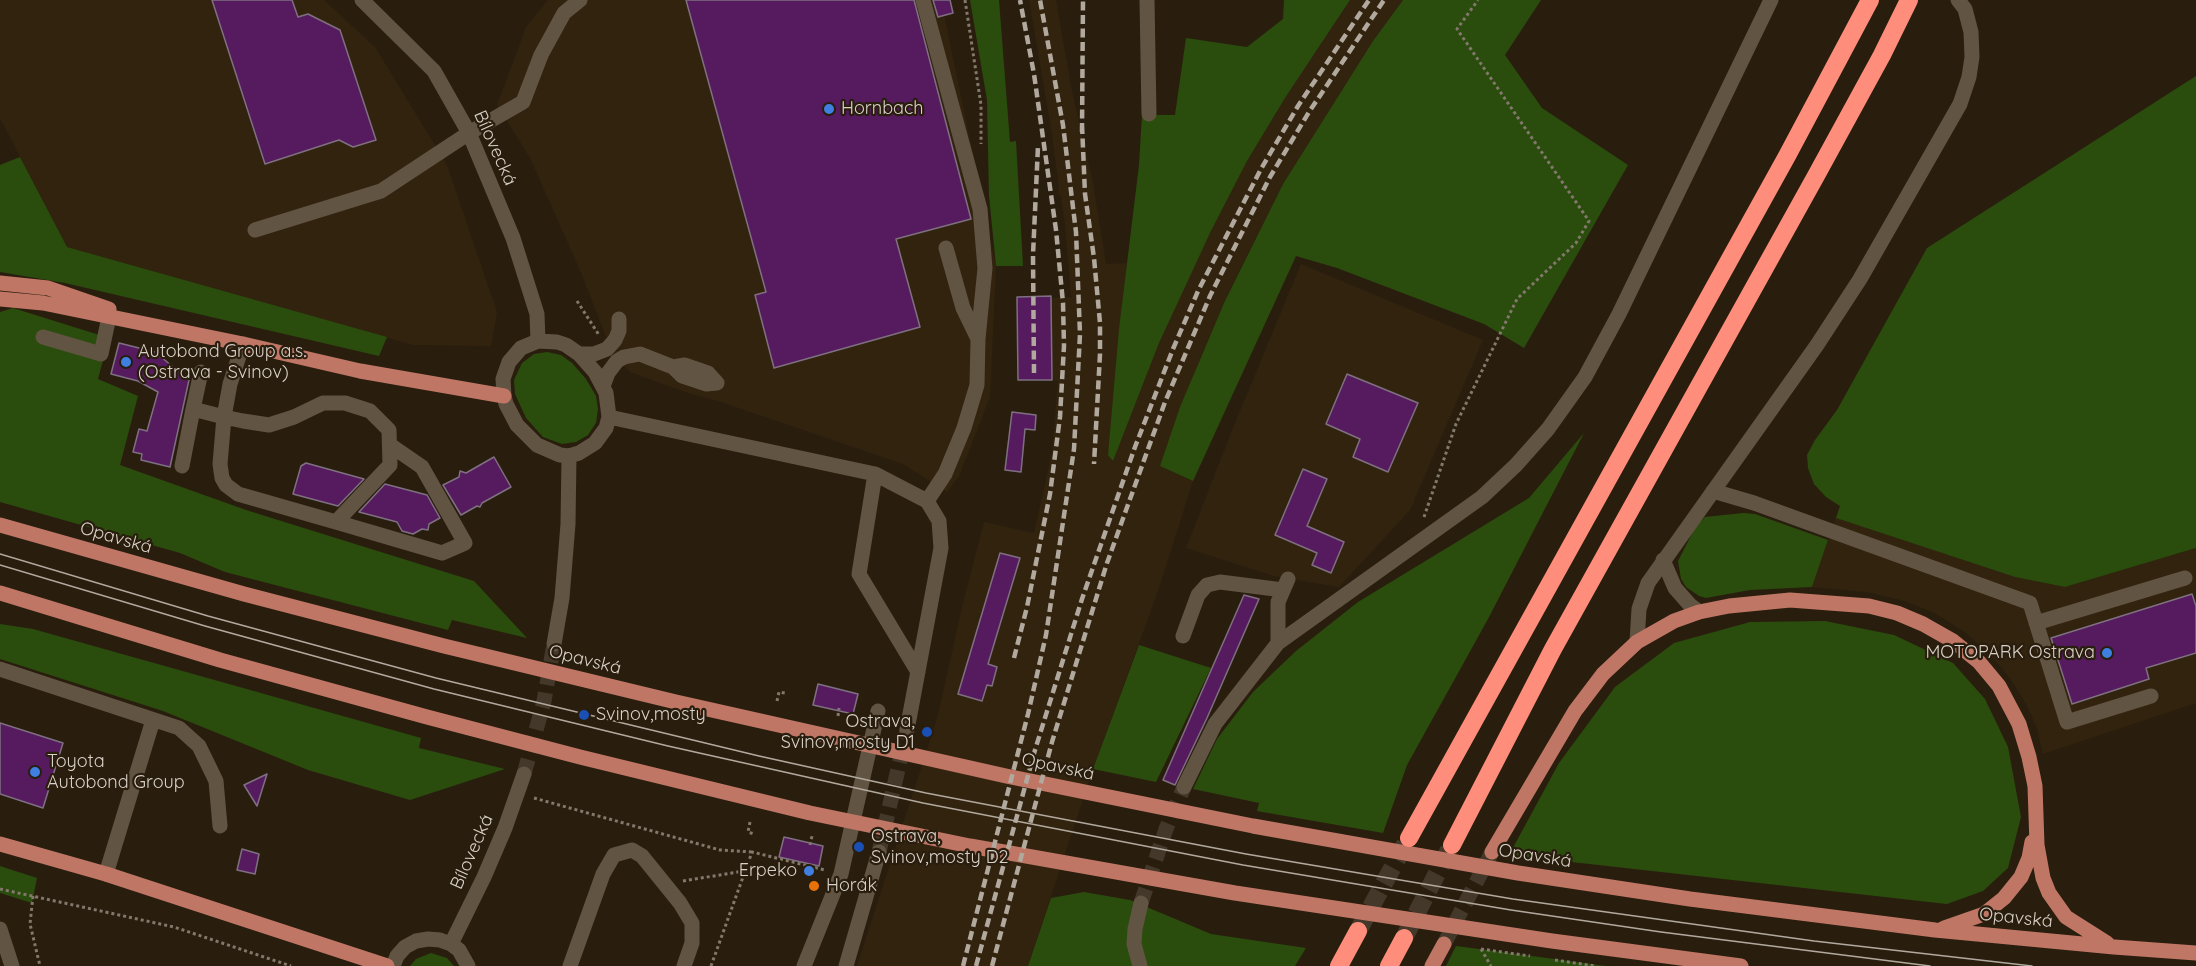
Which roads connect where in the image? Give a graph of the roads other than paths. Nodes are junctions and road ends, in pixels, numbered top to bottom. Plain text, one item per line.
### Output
1 (362, 0) edge
2 (580, 0) edge
3 (923, 0) edge
4 (1147, 0) edge
5 (1771, 0) edge
6 (1870, 0) edge
7 (1909, 0) edge
8 (1958, 0) edge
9 (1149, 114) dead end
10 (469, 133) junction
11 (255, 230) dead end
12 (946, 248) dead end
13 (0, 283) edge
14 (0, 299) edge
15 (109, 317) junction
16 (619, 320) dead end
17 (154, 325) junction
18 (43, 337) dead end
19 (978, 339) junction
20 (538, 341) junction
21 (243, 344) junction
22 (579, 354) junction
23 (201, 372) dead end
24 (717, 383) dead end
25 (603, 386) junction
26 (504, 396) junction
27 (193, 409) junction
28 (224, 417) junction
29 (609, 417) junction
30 (390, 446) junction
31 (569, 456) junction
32 (182, 466) dead end
33 (875, 474) junction
34 (1713, 491) junction
35 (927, 501) junction
36 (336, 522) junction
37 (0, 525) edge
38 (1663, 560) junction
39 (2186, 578) dead end
40 (0, 592) edge
41 (1699, 612) junction
42 (2036, 623) junction
43 (1183, 636) dead end
44 (1637, 642) junction
45 (1278, 643) junction
46 (554, 644) tunnel mouth
47 (0, 669) edge
48 (918, 672) junction
49 (2151, 696) dead end
50 (878, 711) dead end
51 (153, 720) junction
52 (907, 730) tunnel mouth
53 (524, 774) tunnel mouth
54 (1184, 787) tunnel mouth
55 (2036, 822) junction
56 (220, 825) dead end
57 (1408, 838) tunnel mouth
58 (0, 844) edge
59 (1452, 845) tunnel mouth
60 (879, 852) tunnel mouth
61 (1492, 852) tunnel mouth
62 (106, 874) junction
63 (1141, 903) tunnel mouth
64 (0, 929) edge
65 (1935, 930) junction
66 (1358, 931) tunnel mouth
67 (1404, 938) tunnel mouth
68 (451, 944) junction
69 (1444, 944) tunnel mouth
70 (2121, 948) junction
71 (2196, 953) edge
72 (12, 966) edge
73 (387, 966) edge
74 (393, 966) edge
75 (468, 966) edge
76 (570, 966) edge
77 (684, 966) edge
78 (804, 966) edge
79 (846, 966) edge
80 (1140, 966) edge
81 (1339, 966) edge
82 (1389, 966) edge
83 (1432, 966) edge
84 (1740, 966) edge

1 - 10 street, Bílovecká
2 - 10 street
3 - 19 street
4 - 9 street
5 - 45 street
6 - 57 highway
7 - 59 highway
8 - 34 street
10 - 11 street
10 - 20 street, Bílovecká
12 - 19 street
13 - 17 main road
14 - 15 main road
15 - 17 main road
15 - 18 street
16 - 22 street
17 - 21 main road
19 - 35 street
20 - 22 street
20 - 26 street
21 - 26 main road
21 - 28 street
22 - 25 street
23 - 27 street
24 - 25 street
25 - 29 street
26 - 31 street
27 - 28 street
27 - 32 street
28 - 30 street
28 - 36 street
29 - 31 street
29 - 33 street
30 - 36 street
30 - 36 street
31 - 46 street
33 - 35 street
33 - 48 street
34 - 38 street
34 - 42 street
35 - 48 street
37 - 65 main road, Opavská
38 - 41 street
38 - 44 street
39 - 42 street
40 - 84 main road
41 - 44 main road
41 - 55 main road
42 - 49 street
43 - 45 street
44 - 61 main road
45 - 54 street
47 - 51 street
48 - 52 street
50 - 78 street
51 - 56 street
51 - 62 street
53 - 68 street, Bílovecká
55 - 65 main road
55 - 70 main road
58 - 62 main road
60 - 79 street
62 - 73 main road
63 - 80 street
64 - 72 street
65 - 70 main road, Opavská
66 - 81 highway
67 - 82 highway
68 - 74 street
68 - 75 street
69 - 83 main road
70 - 71 main road, Opavská
76 - 77 street

